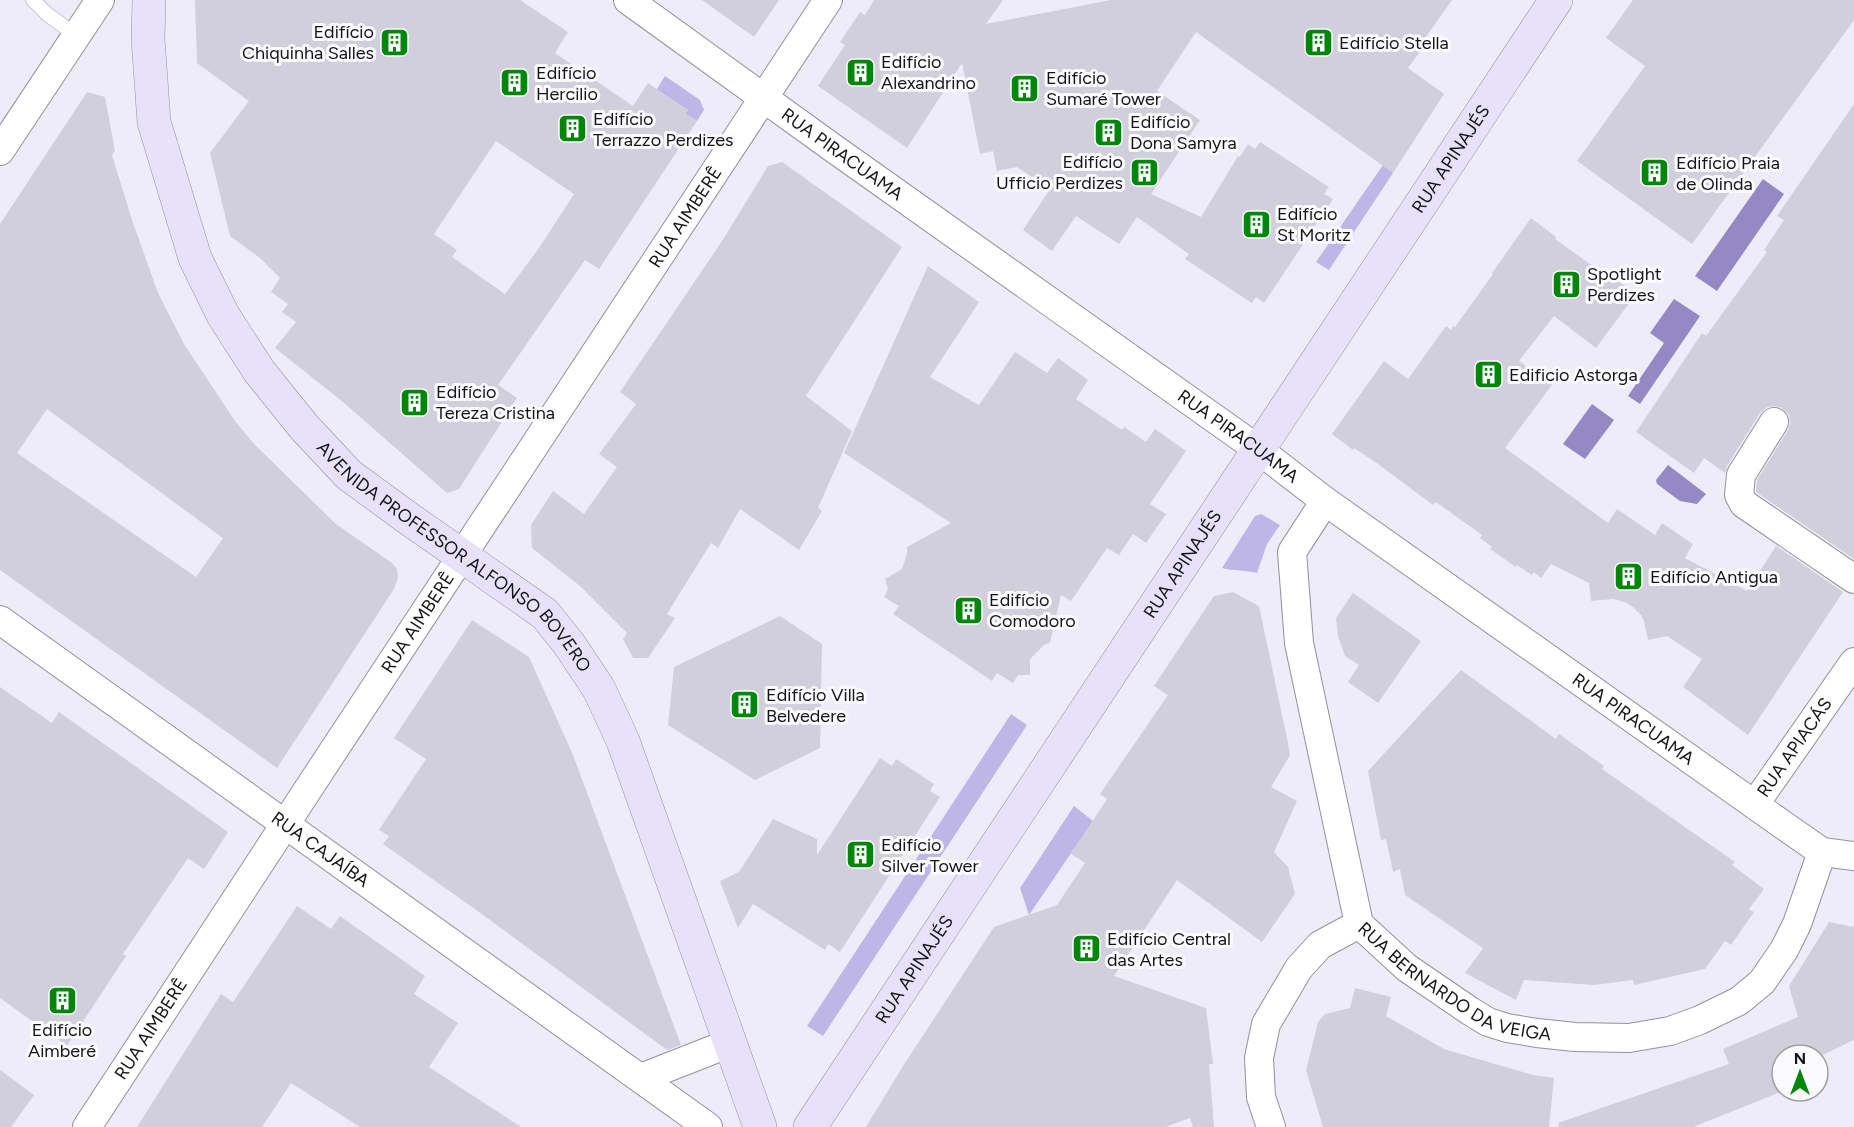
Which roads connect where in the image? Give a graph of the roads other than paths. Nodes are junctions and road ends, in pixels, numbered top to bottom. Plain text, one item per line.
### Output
1 (33, 0) edge
2 (100, 0) edge
3 (149, 0) edge
4 (628, 0) edge
5 (828, 0) edge
6 (1556, 0) edge
7 (76, 36) junction
8 (763, 98) junction
9 (0, 151) edge
10 (1774, 422) dead end
11 (1259, 450) junction
12 (1325, 501) junction
13 (463, 556) junction
14 (1854, 579) edge
15 (0, 621) edge
16 (1854, 662) edge
17 (1755, 804) junction
18 (285, 824) junction
19 (1822, 852) junction
20 (1854, 856) edge
21 (1359, 924) junction
22 (730, 1043) junction
23 (641, 1078) junction
24 (87, 1127) edge
25 (708, 1127) edge
26 (760, 1127) edge
27 (810, 1127) edge
28 (1271, 1127) edge

1 - 7 lane
2 - 7 street
3 - 13 street, AVENIDA PROFESSOR ALFONSO BOVERO
4 - 8 street, RUA PIRACUAMA
5 - 8 street, RUA AIMBERÊ
6 - 11 street, RUA APINAJÉS
7 - 9 street
8 - 11 street, RUA PIRACUAMA
8 - 13 street, RUA AIMBERÊ
10 - 14 street
11 - 12 street, RUA PIRACUAMA
11 - 27 street, RUA APINAJÉS
12 - 17 street, RUA PIRACUAMA
12 - 21 street, RUA BERNARDO DA VEIGA
13 - 18 street, RUA AIMBERÊ
13 - 22 street, AVENIDA PROFESSOR ALFONSO BOVERO
15 - 18 street, RUA CAJAÍBA
16 - 17 street, RUA APIACÁS
17 - 19 street, RUA PIRACUAMA
18 - 23 street, RUA CAJAÍBA
18 - 24 street, RUA AIMBERÊ
19 - 20 street, RUA PIRACUAMA
19 - 21 street, RUA BERNARDO DA VEIGA
21 - 28 street
22 - 23 street
22 - 26 street, AVENIDA PROFESSOR ALFONSO BOVERO
23 - 25 street, RUA CAJAÍBA

